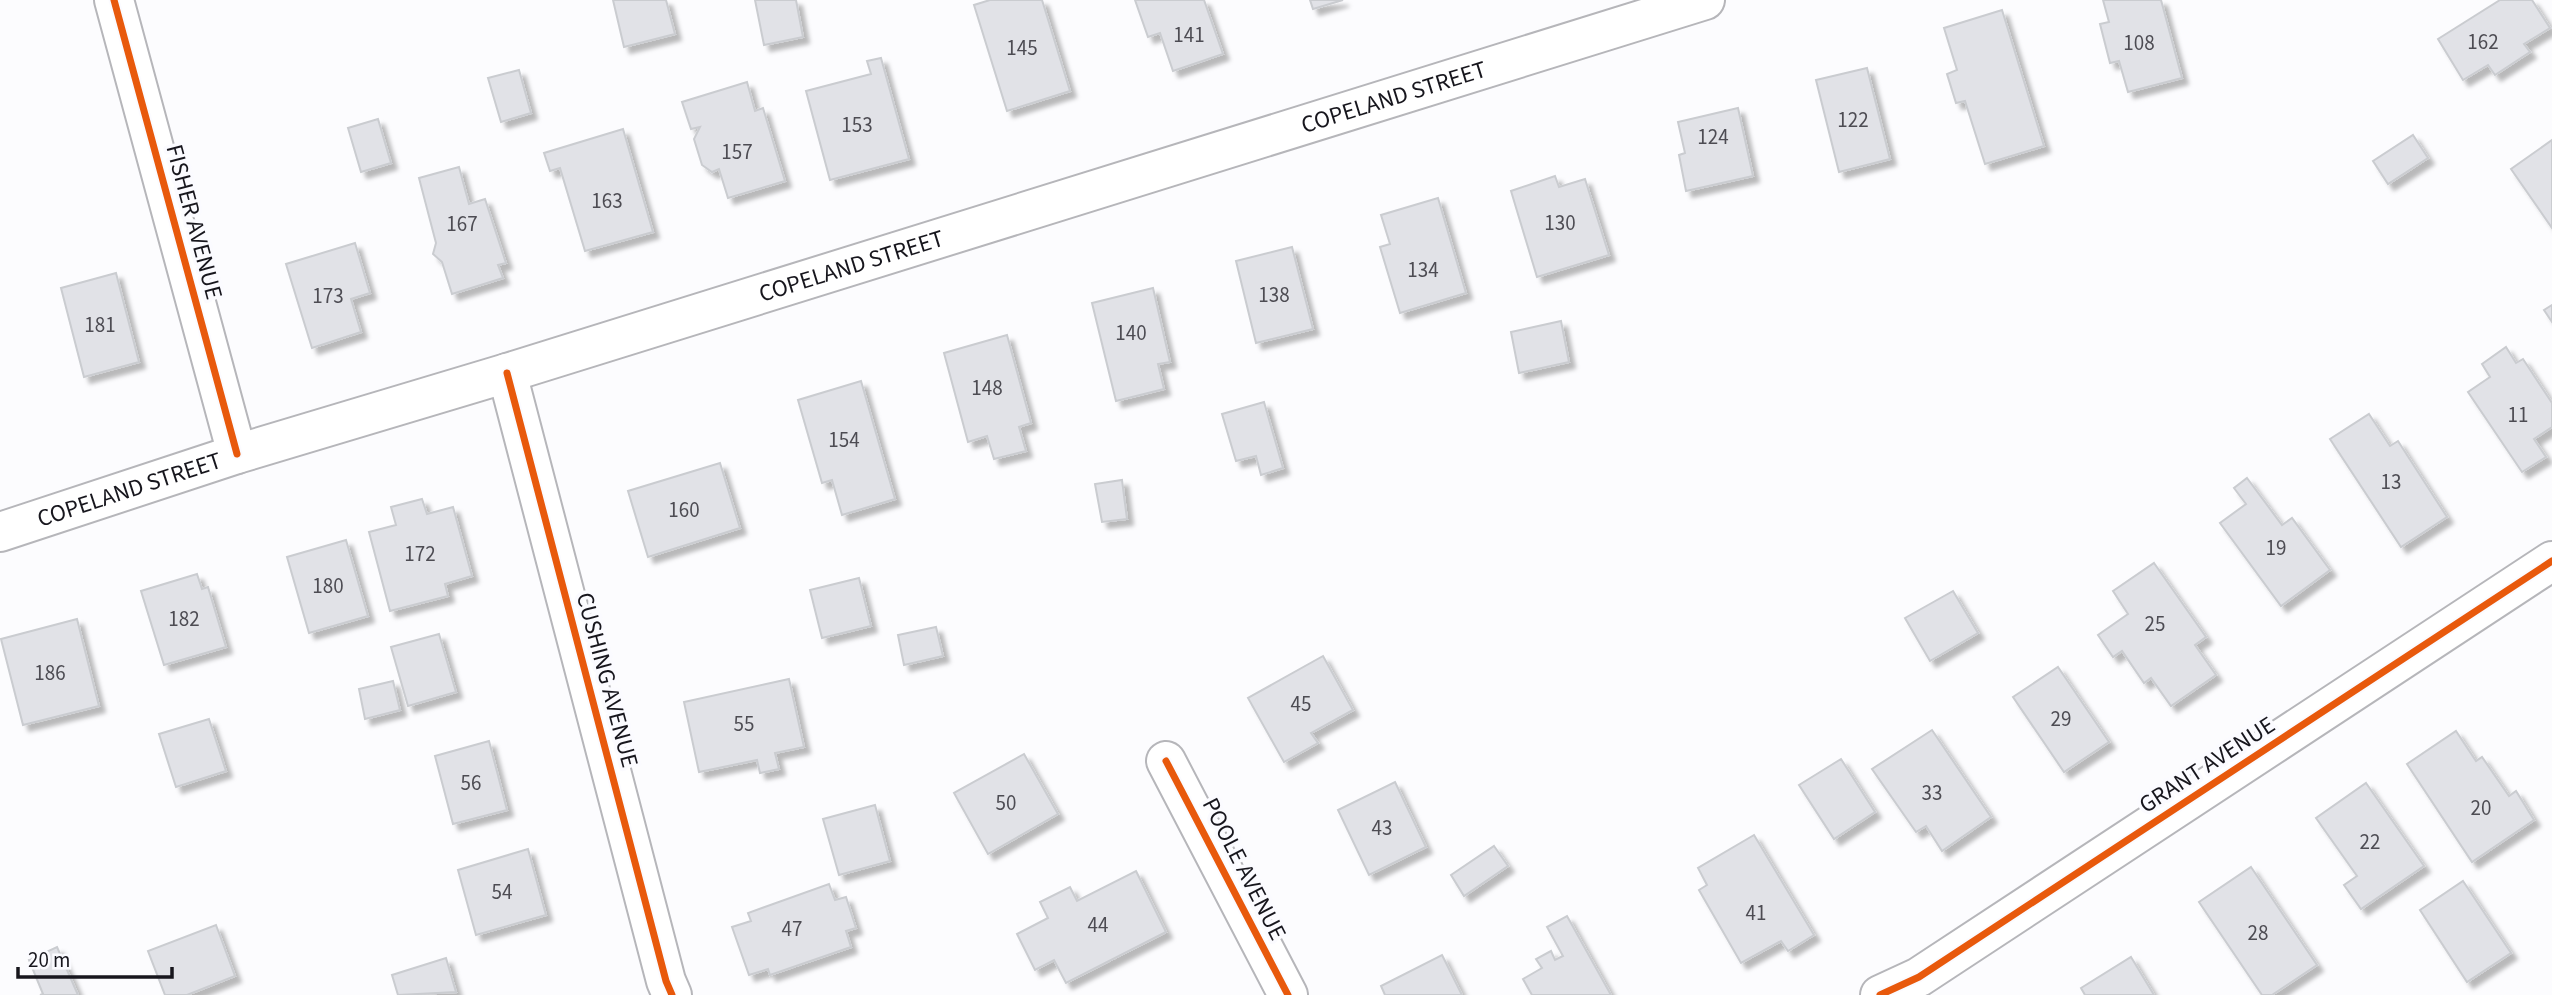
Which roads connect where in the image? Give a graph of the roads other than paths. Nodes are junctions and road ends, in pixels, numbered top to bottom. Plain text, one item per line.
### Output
1 (114, 0) edge
2 (1705, 0) edge
3 (506, 373) junction
4 (237, 454) junction
5 (0, 532) edge
6 (2552, 561) edge
7 (1166, 761) dead end
8 (1924, 986) edge
9 (672, 995) edge
10 (1288, 995) edge
11 (1880, 995) edge

1 - 4 street, FISHER AVENUE
2 - 3 street, COPELAND STREET
3 - 4 street, COPELAND STREET
3 - 9 street, CUSHING AVENUE
4 - 5 street, COPELAND STREET
6 - 8 street, GRANT AVENUE
7 - 10 street, POOLE AVENUE
8 - 11 street, GRANT AVENUE

